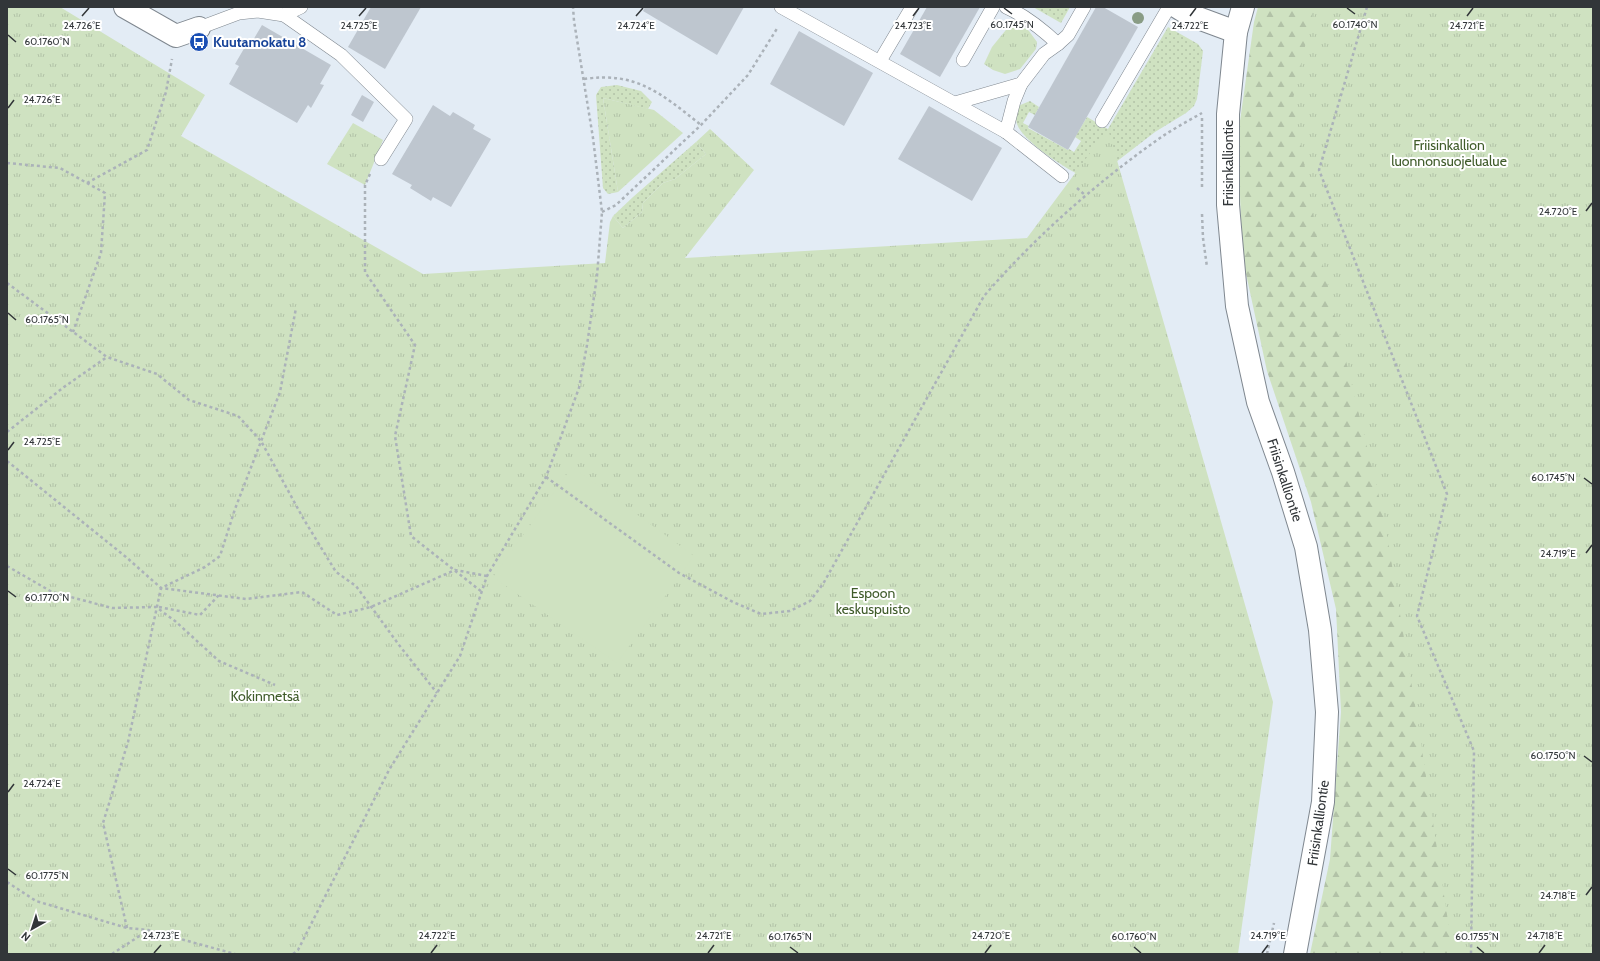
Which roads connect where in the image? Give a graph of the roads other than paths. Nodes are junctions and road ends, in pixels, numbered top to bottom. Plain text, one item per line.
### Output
1 (126, 7) edge
2 (301, 7) edge
3 (912, 7) edge
4 (993, 7) edge
5 (1006, 7) edge
6 (1084, 7) edge
7 (1169, 7) edge
8 (1177, 7) edge
9 (1243, 7) edge
10 (785, 9) edge
11 (284, 15) junction
12 (199, 28) joint
13 (1236, 32) junction
14 (1058, 44) junction
15 (963, 60) dead end
16 (880, 61) junction
17 (1021, 84) junction
18 (955, 103) junction
19 (1102, 121) dead end
20 (1006, 132) junction
21 (382, 159) dead end
22 (1062, 176) dead end
23 (1295, 954) edge

1 - 12 main road
2 - 11 lane
3 - 16 lane
4 - 15 lane
5 - 14 lane
6 - 14 lane
7 - 19 lane
8 - 13 main road
9 - 13 main road, Friisinkalliontie
10 - 16 lane
11 - 12 lane
11 - 21 lane
13 - 23 main road, Friisinkalliontie
14 - 17 lane
16 - 18 lane
17 - 18 lane
17 - 20 lane
18 - 20 lane
20 - 22 lane

